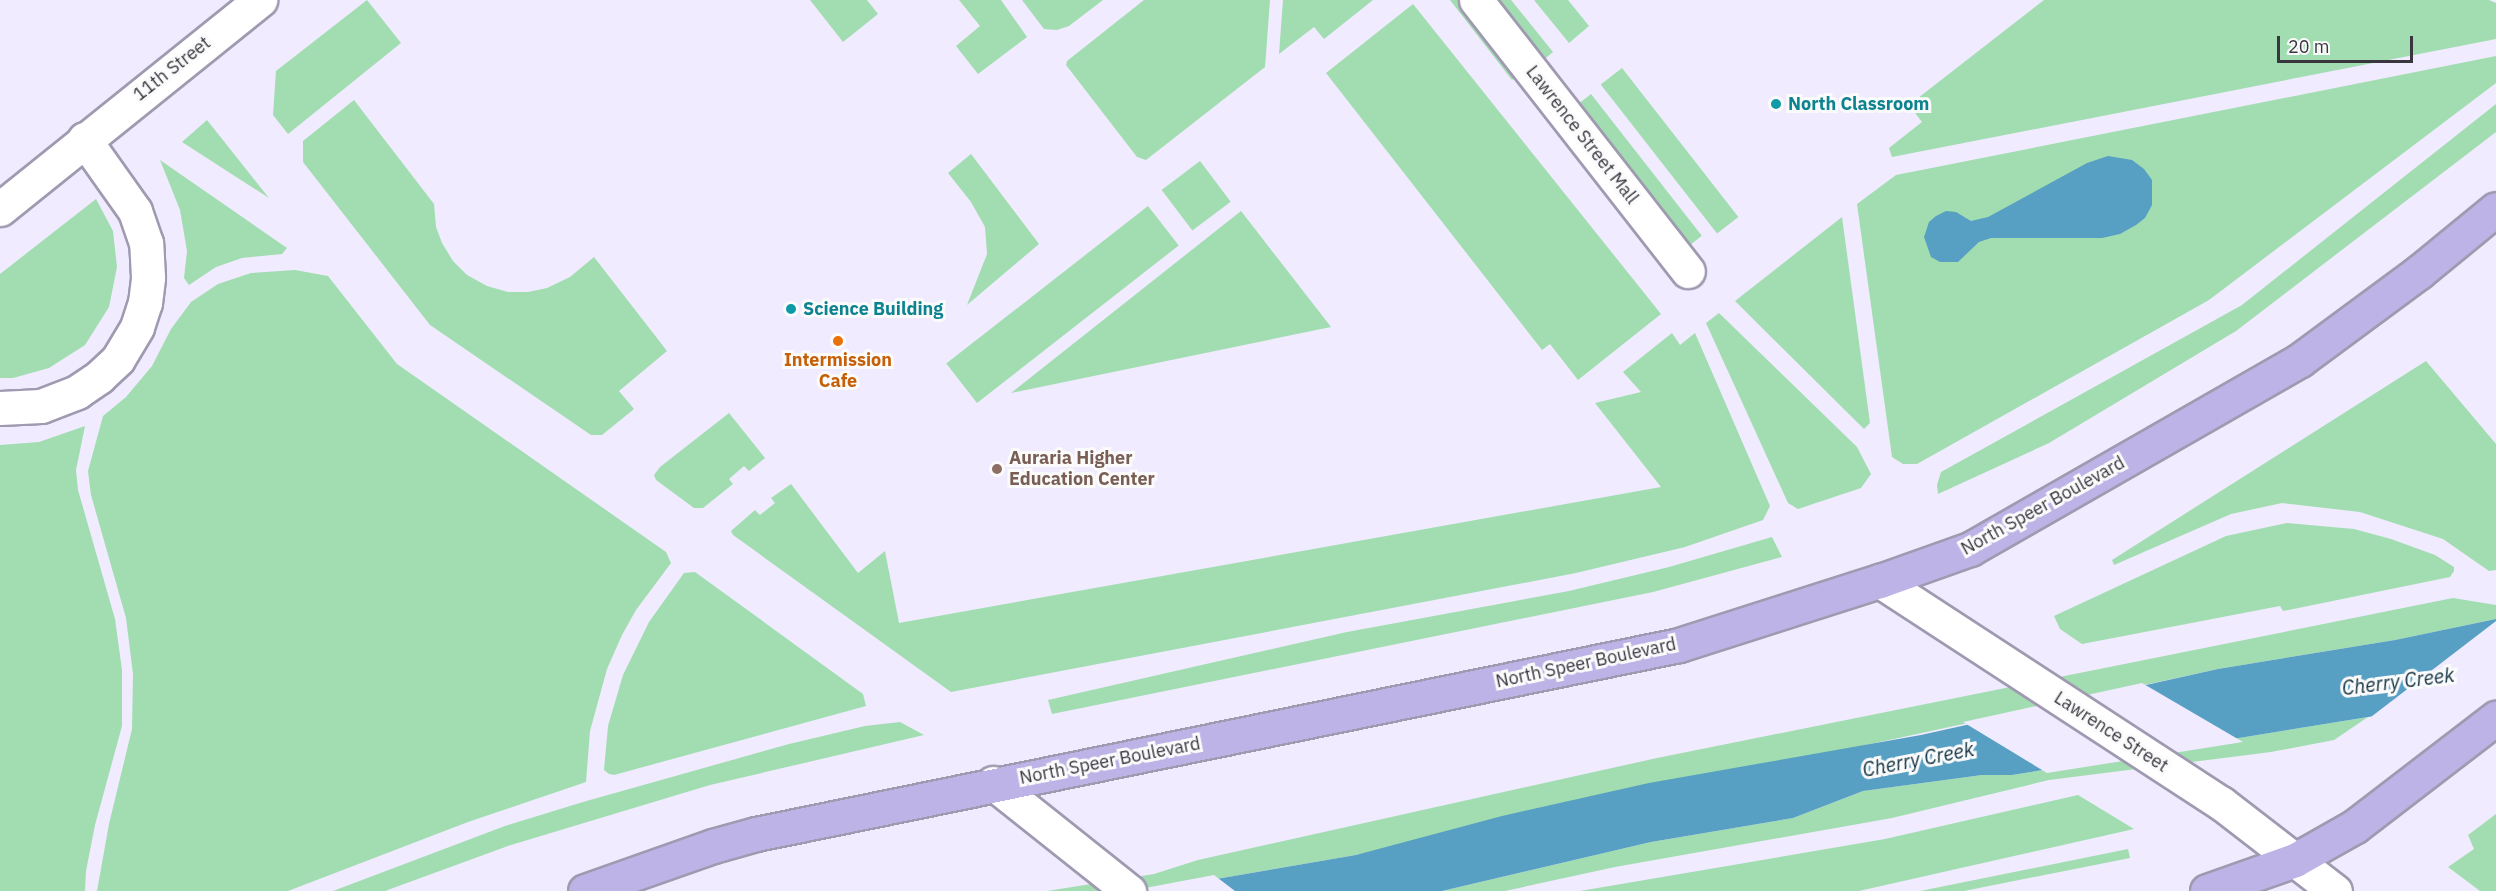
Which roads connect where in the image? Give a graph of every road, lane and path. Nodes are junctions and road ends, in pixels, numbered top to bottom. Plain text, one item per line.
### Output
1 (260, 0) edge
2 (1476, 0) edge
3 (84, 139) junction
4 (0, 209) edge
5 (2496, 209) edge
6 (1688, 271) dead end
7 (0, 408) edge
8 (1880, 582) junction
9 (2496, 718) edge
10 (993, 783) junction
11 (2291, 856) junction
12 (585, 891) edge
13 (1129, 891) edge
14 (2207, 891) edge
15 (2336, 891) edge

1 - 3 street, 11th Street
2 - 6 street, Lawrence Street Mall
3 - 4 street, 11th Street
3 - 7 street
5 - 8 main road, North Speer Boulevard
8 - 10 main road, North Speer Boulevard
8 - 11 street, Lawrence Street
9 - 11 main road
10 - 12 main road, North Speer Boulevard
10 - 13 street
11 - 14 main road
11 - 15 street, Lawrence Street

